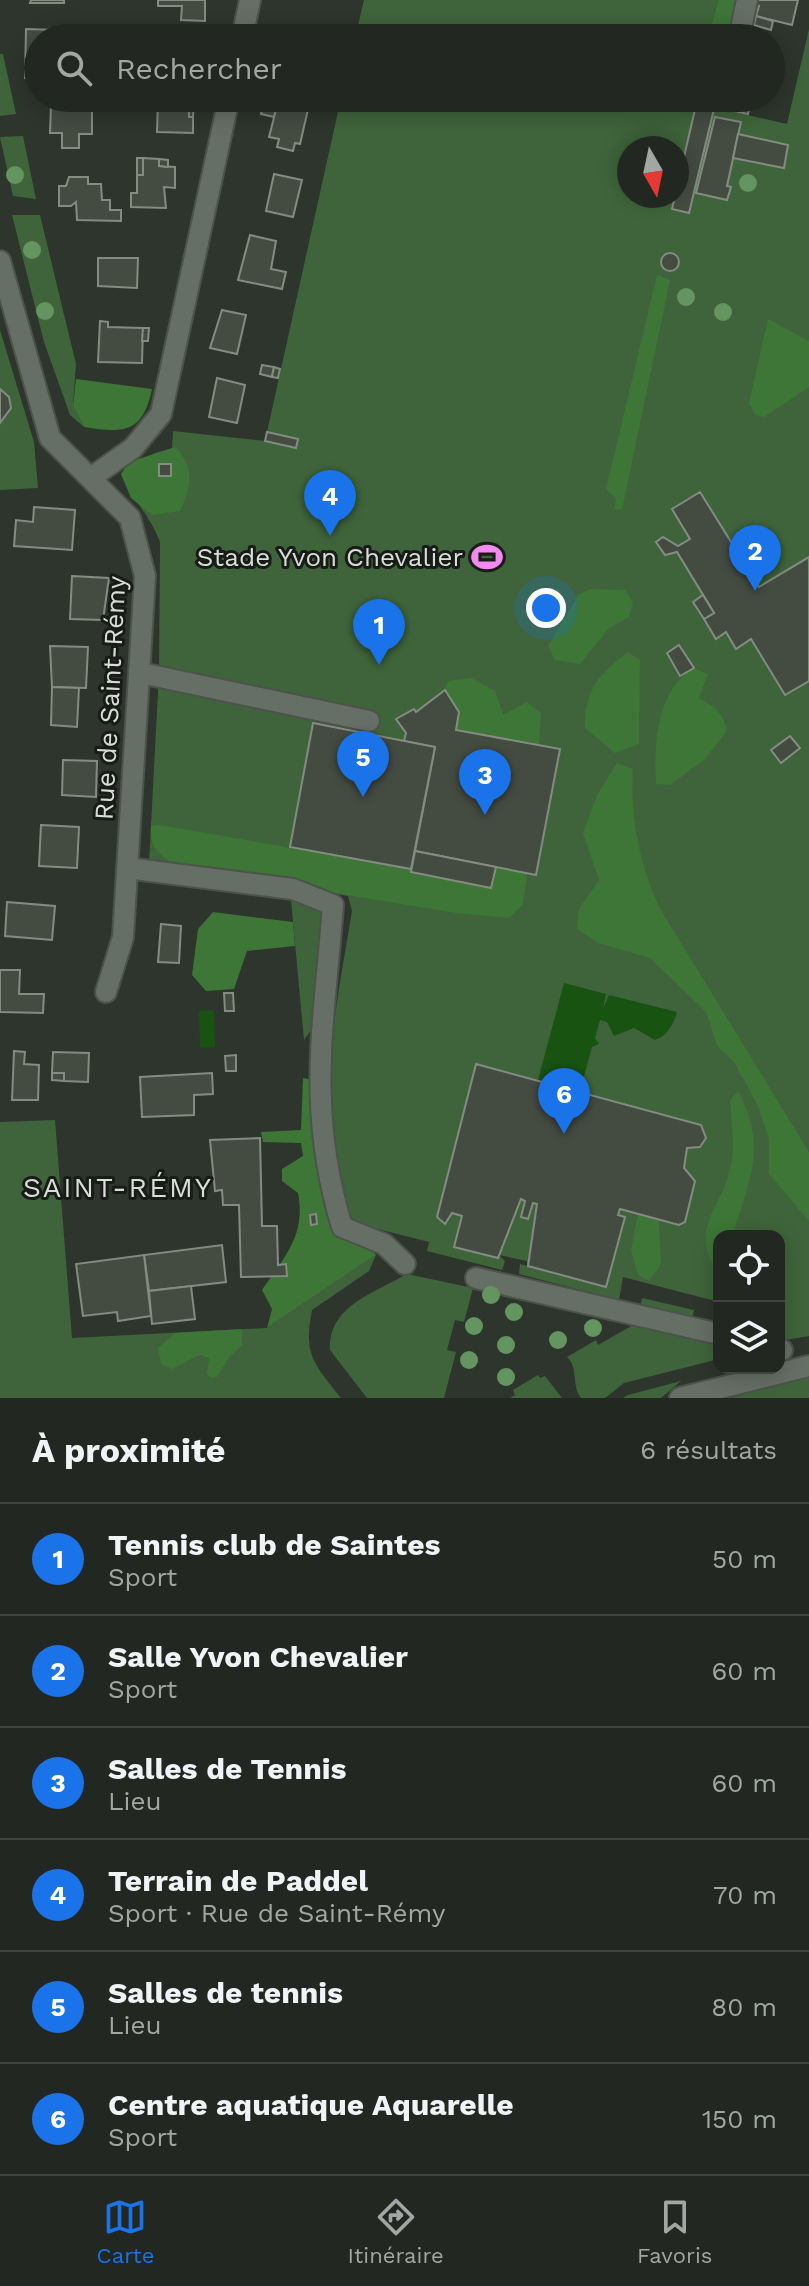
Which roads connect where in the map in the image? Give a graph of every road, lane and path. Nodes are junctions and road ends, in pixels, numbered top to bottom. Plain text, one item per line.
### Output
1 (250, 0) edge
2 (747, 0) edge
3 (245, 24) edge
4 (742, 24) edge
5 (226, 112) edge
6 (0, 261) edge
7 (92, 477) junction
8 (141, 673) junction
9 (369, 721) dead end
10 (127, 868) junction
11 (106, 992) dead end
12 (405, 1264) dead end
13 (476, 1278) dead end
14 (713, 1333) edge
15 (809, 1366) edge
16 (680, 1398) edge

1 - 3 street
2 - 4 street
5 - 7 street
6 - 7 street, Rue de Saint-Rémy
7 - 8 street, Rue de Saint-Rémy
8 - 9 street
8 - 10 street, Rue de Saint-Rémy
10 - 11 street, Rue de Saint-Rémy
10 - 12 street
13 - 14 street
15 - 16 street

